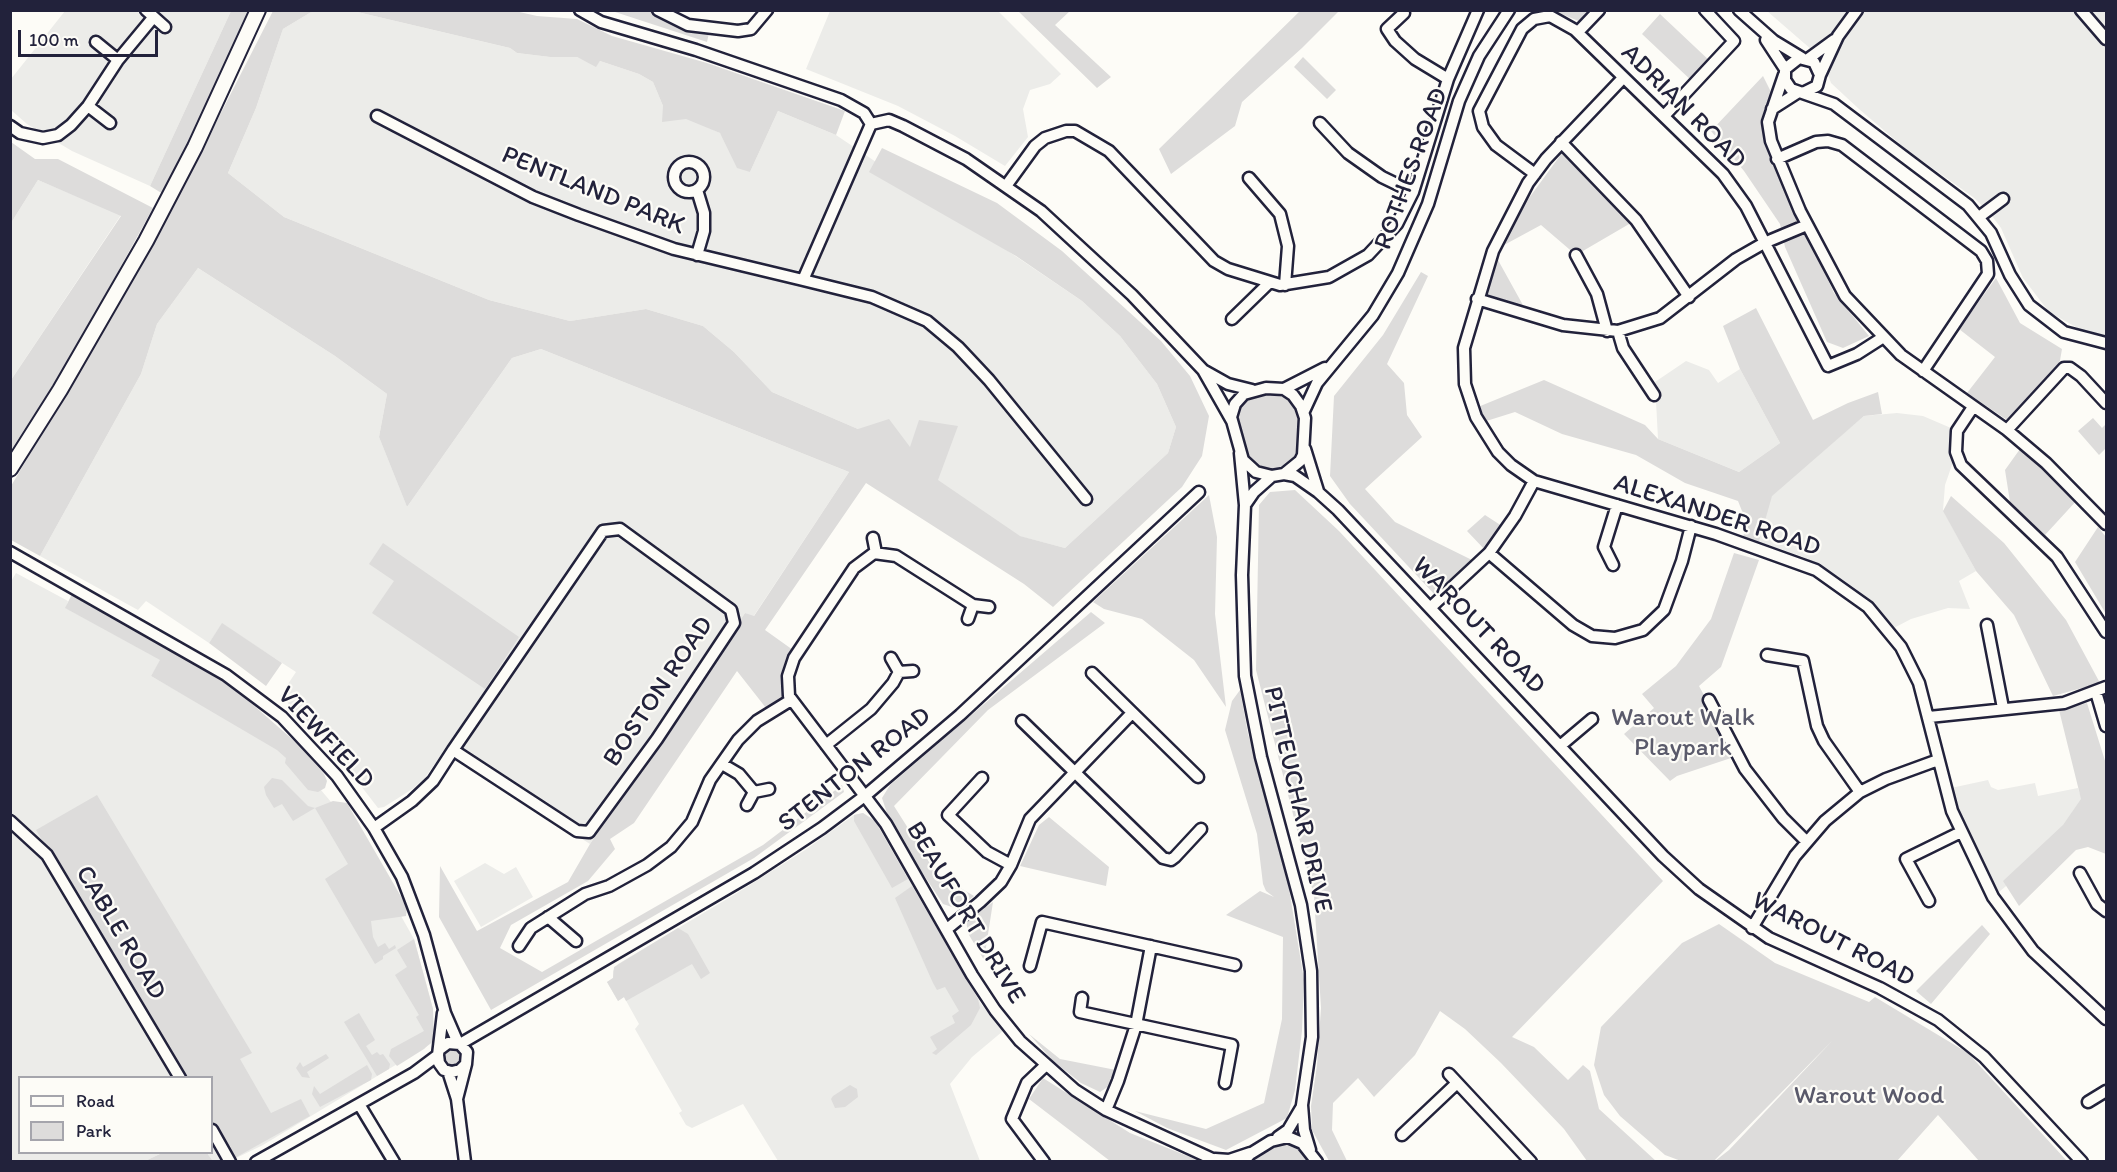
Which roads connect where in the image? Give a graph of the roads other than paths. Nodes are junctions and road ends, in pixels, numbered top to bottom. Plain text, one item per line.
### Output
1 (258, 10) edge
2 (580, 10) edge
3 (658, 10) edge
4 (767, 10) edge
5 (1478, 10) edge
6 (1509, 10) edge
7 (1599, 10) edge
8 (1705, 10) edge
9 (1739, 10) edge
10 (1857, 10) edge
11 (2081, 10) edge
12 (1404, 13) dead end
13 (149, 15) edge
14 (1754, 25) junction
15 (165, 27) dead end
16 (1578, 32) junction
17 (1838, 36) junction
18 (2106, 39) edge
19 (96, 42) dead end
20 (1805, 58) junction
21 (118, 60) junction
22 (1785, 72) junction
23 (1623, 78) junction
24 (1819, 78) junction
25 (1448, 79) junction
26 (1800, 93) junction
27 (1834, 104) junction
28 (87, 106) junction
29 (1772, 110) junction
30 (377, 116) dead end
31 (1664, 116) junction
32 (110, 123) dead end
33 (1320, 123) dead end
34 (871, 124) junction
35 (10, 126) edge
36 (1561, 142) junction
37 (1777, 159) junction
38 (1535, 174) junction
39 (1249, 178) dead end
40 (1006, 186) junction
41 (697, 190) dead end
42 (1413, 192) junction
43 (2003, 199) dead end
44 (1979, 217) junction
45 (1808, 225) junction
46 (1764, 243) junction
47 (697, 255) junction
48 (1576, 255) dead end
49 (803, 280) junction
50 (1270, 282) junction
51 (1285, 285) junction
52 (1689, 297) junction
53 (1478, 298) junction
54 (1232, 319) dead end
55 (1613, 331) junction
56 (1882, 338) junction
57 (2106, 344) edge
58 (1328, 367) junction
59 (1203, 370) junction
60 (1923, 371) junction
61 (1284, 389) junction
62 (1252, 390) junction
63 (1654, 395) dead end
64 (2106, 403) edge
65 (1973, 407) junction
66 (1304, 411) junction
67 (1232, 421) junction
68 (2007, 430) junction
69 (1304, 446) junction
70 (1240, 453) junction
71 (10, 469) edge
72 (1284, 474) junction
73 (1272, 476) junction
74 (1534, 481) junction
75 (1199, 492) dead end
76 (1318, 492) junction
77 (1086, 499) dead end
78 (1245, 505) junction
79 (1617, 506) junction
80 (2106, 524) edge
81 (1691, 526) junction
82 (873, 538) dead end
83 (10, 552) edge
84 (876, 553) junction
85 (1489, 554) junction
86 (1613, 565) dead end
87 (973, 605) junction
88 (989, 607) dead end
89 (1430, 608) junction
90 (968, 619) dead end
91 (1987, 626) dead end
92 (2106, 632) edge
93 (1767, 654) dead end
94 (891, 658) dead end
95 (913, 671) dead end
96 (899, 672) junction
97 (1092, 673) dead end
98 (2101, 689) edge
99 (791, 700) junction
100 (1708, 700) dead end
101 (2003, 708) junction
102 (1132, 713) junction
103 (1929, 717) junction
104 (1592, 719) dead end
105 (1022, 721) dead end
106 (2106, 726) edge
107 (826, 745) junction
108 (1560, 746) junction
109 (453, 750) junction
110 (1938, 760) junction
111 (722, 764) junction
112 (1075, 770) junction
113 (1198, 777) dead end
114 (982, 778) dead end
115 (769, 789) dead end
116 (753, 792) junction
117 (1860, 792) junction
118 (866, 795) junction
119 (747, 805) dead end
120 (10, 822) edge
121 (374, 828) junction
122 (1201, 829) dead end
123 (1961, 832) junction
124 (1806, 841) junction
125 (1011, 865) junction
126 (2080, 873) dead end
127 (1929, 901) dead end
128 (2106, 911) edge
129 (548, 917) junction
130 (1752, 927) junction
131 (947, 929) junction
132 (576, 941) dead end
133 (519, 946) dead end
134 (1151, 946) junction
135 (1235, 965) dead end
136 (1030, 966) dead end
137 (1082, 998) dead end
138 (443, 1006) junction
139 (2106, 1019) edge
140 (494, 1024) junction
141 (1136, 1025) junction
142 (459, 1043) junction
143 (439, 1052) junction
144 (467, 1060) junction
145 (1046, 1065) junction
146 (446, 1071) junction
147 (414, 1073) junction
148 (1449, 1074) dead end
149 (179, 1076) edge
150 (1225, 1083) dead end
151 (1458, 1083) junction
152 (2106, 1091) edge
153 (457, 1099) junction
154 (2088, 1102) dead end
155 (359, 1104) junction
156 (1302, 1105) junction
157 (1106, 1110) junction
158 (213, 1132) edge
159 (1402, 1135) dead end
160 (1276, 1139) junction
161 (1310, 1150) junction
162 (1252, 1152) junction
163 (1217, 1160) edge
164 (230, 1161) edge
165 (256, 1161) edge
166 (394, 1161) edge
167 (465, 1161) edge
168 (1044, 1161) edge
169 (1243, 1161) edge
170 (1317, 1161) edge
171 (1531, 1161) edge
172 (2082, 1161) edge

1 - 71 main road
2 - 34 street
3 - 4 street
5 - 25 street
6 - 58 street, ROTHES ROAD
7 - 16 street
8 - 31 street
9 - 14 street
10 - 17 street
11 - 18 street
12 - 25 street
13 - 15 street
13 - 21 street
14 - 20 street
14 - 22 street
16 - 23 street, ADRIAN ROAD
16 - 38 street, ADRIAN ROAD
17 - 20 street
17 - 24 street
19 - 21 street
20 - 22 street
20 - 24 street
21 - 28 street
22 - 26 street
22 - 29 street
23 - 31 street, ADRIAN ROAD
23 - 36 street, ALEXANDER ROAD
24 - 26 street
24 - 27 street
25 - 42 street
26 - 27 street
26 - 29 street
27 - 44 street
28 - 32 street
28 - 35 street
29 - 37 street
30 - 47 street, PENTLAND PARK
31 - 46 street, ADRIAN ROAD
33 - 42 street
34 - 40 street
34 - 49 street
36 - 38 street, ALEXANDER ROAD
36 - 52 street
37 - 45 street
37 - 60 street
38 - 53 street, ALEXANDER ROAD
39 - 51 street
40 - 50 street
40 - 59 street
41 - 47 street
42 - 51 street
43 - 44 street
44 - 57 street
45 - 46 street
45 - 56 street
46 - 52 street
46 - 56 street, ADRIAN ROAD
47 - 49 street, PENTLAND PARK
48 - 55 street
49 - 77 street, PENTLAND PARK
50 - 51 street
50 - 54 street
52 - 55 street
53 - 55 street
53 - 74 street, ALEXANDER ROAD
55 - 63 street
56 - 60 street
58 - 61 street
58 - 66 street
59 - 62 street
59 - 67 street
60 - 65 street
61 - 62 street
61 - 66 street
62 - 67 street
64 - 68 street
65 - 68 street
65 - 92 street
66 - 69 street
67 - 70 street
68 - 80 street
69 - 72 street
69 - 76 street
70 - 73 street
70 - 78 street, PITTEUCHAR DRIVE
72 - 73 street
72 - 76 street
73 - 78 street
74 - 79 street, ALEXANDER ROAD
74 - 85 street
75 - 118 street, STENTON ROAD
76 - 89 street, WAROUT ROAD
78 - 156 street, PITTEUCHAR DRIVE
79 - 81 street, ALEXANDER ROAD
79 - 86 street
81 - 85 street
81 - 103 street, ALEXANDER ROAD
82 - 84 street
83 - 121 street, VIEWFIELD
84 - 87 street
84 - 99 street
85 - 89 street
87 - 88 street
87 - 90 street
89 - 108 street, WAROUT ROAD
91 - 101 street
93 - 117 street
94 - 96 street
95 - 96 street
96 - 107 street
97 - 102 street
98 - 101 street
98 - 106 street
99 - 107 street, BEAUFORT DRIVE
99 - 111 street
100 - 124 street
101 - 103 street
102 - 112 street
102 - 113 street
103 - 110 street, ALEXANDER ROAD
104 - 108 street
105 - 112 street
107 - 118 street, BEAUFORT DRIVE
108 - 130 street, WAROUT ROAD
109 - 109 street, BOSTON ROAD
109 - 121 street, BOSTON ROAD
110 - 117 street
110 - 123 street, ALEXANDER ROAD
111 - 116 street
111 - 129 street
112 - 122 street
112 - 125 street
114 - 125 street
115 - 116 street
116 - 119 street
117 - 124 street
118 - 131 street, BEAUFORT DRIVE
118 - 140 street, STENTON ROAD
120 - 149 street, CABLE ROAD
121 - 138 street, VIEWFIELD
123 - 127 street
123 - 139 street, ALEXANDER ROAD
124 - 130 street
125 - 131 street
126 - 128 street
129 - 132 street
129 - 133 street
130 - 172 street, WAROUT ROAD
131 - 145 street, BEAUFORT DRIVE
134 - 135 street
134 - 136 street
134 - 141 street
137 - 141 street
138 - 142 street, VIEWFIELD
138 - 143 street, VIEWFIELD
140 - 142 street, STENTON ROAD
140 - 144 street, STENTON ROAD
141 - 150 street
141 - 157 street
142 - 143 street
142 - 144 street
143 - 146 street
143 - 147 street
144 - 146 street
144 - 153 street
145 - 157 street, BEAUFORT DRIVE
145 - 168 street
146 - 147 street
146 - 153 street
147 - 155 street
148 - 151 street
151 - 159 street
151 - 171 street
152 - 154 street
153 - 167 street
155 - 165 street
155 - 166 street
156 - 160 street, PITTEUCHAR DRIVE
156 - 161 street, PITTEUCHAR DRIVE
157 - 163 street, BEAUFORT DRIVE
158 - 164 street
160 - 161 street
160 - 162 street
161 - 170 street, PITTEUCHAR DRIVE
162 - 163 street, BEAUFORT DRIVE
162 - 169 street

